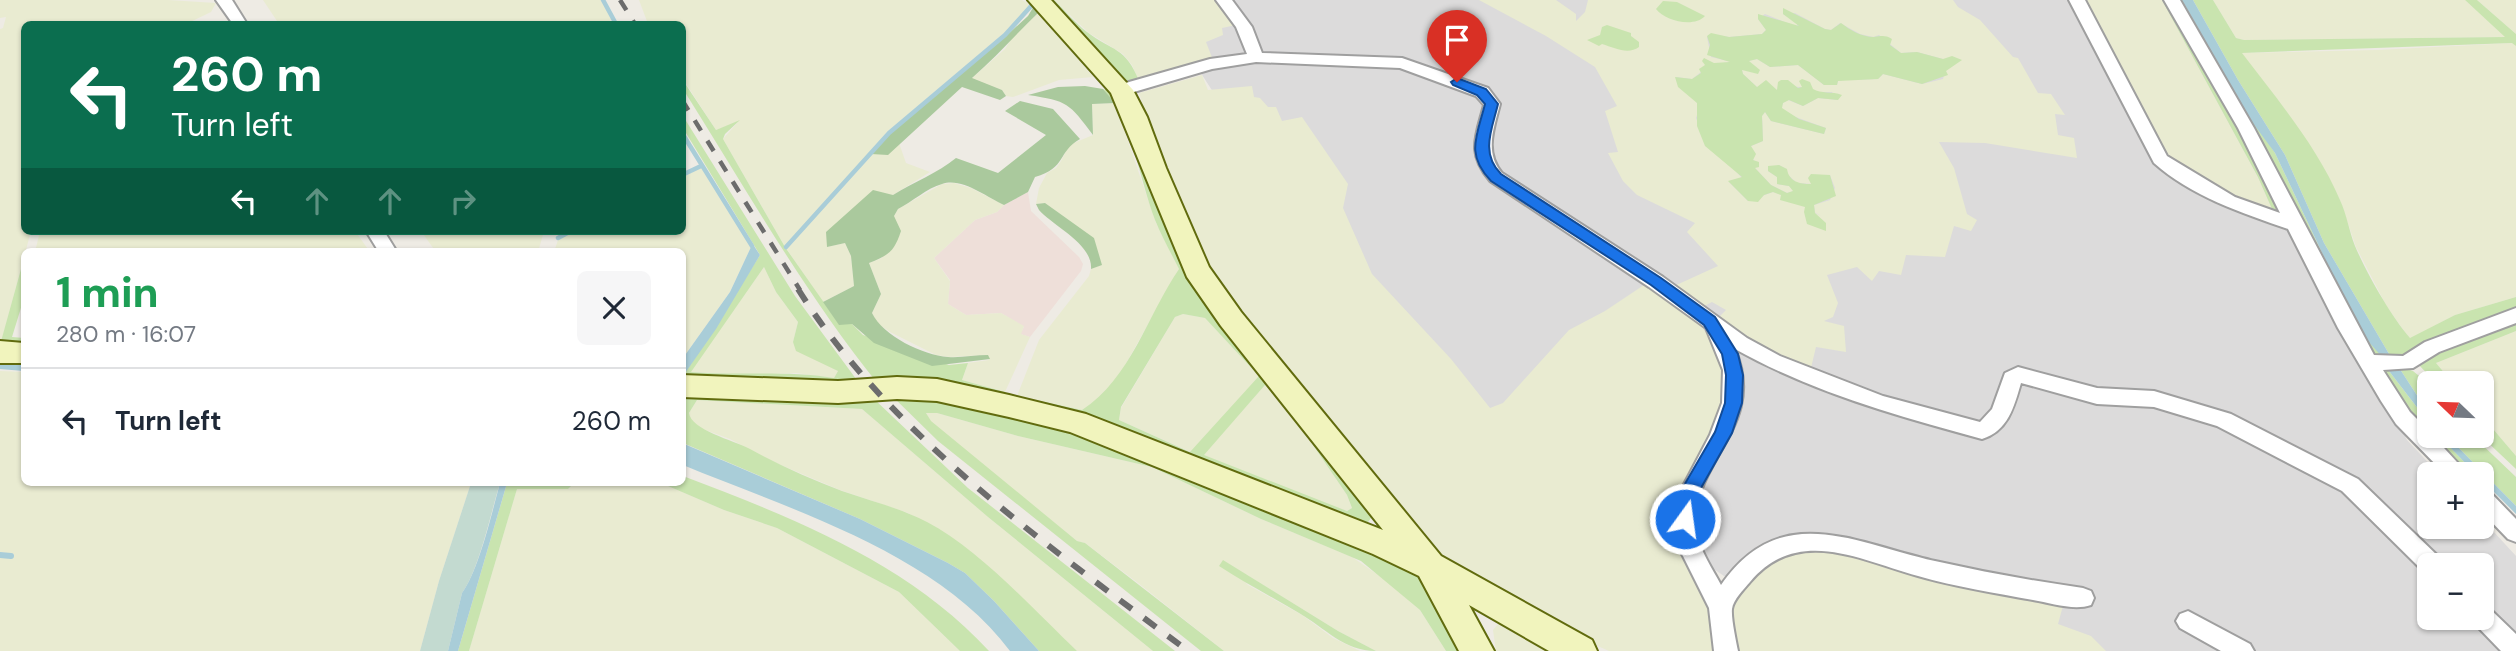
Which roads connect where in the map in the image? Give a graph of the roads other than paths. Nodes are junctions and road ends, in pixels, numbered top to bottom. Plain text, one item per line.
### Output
1 (224, 0) edge
2 (1040, 0) edge
3 (1224, 0) edge
4 (2077, 0) edge
5 (2172, 0) edge
6 (238, 21) edge
7 (1256, 57) junction
8 (1121, 90) junction
9 (2293, 224) junction
10 (2516, 315) edge
11 (1710, 321) junction
12 (0, 352) edge
13 (21, 354) edge
14 (2382, 363) junction
15 (686, 386) edge
16 (2446, 462) edge
17 (2494, 510) edge
18 (2516, 533) edge
19 (2420, 553) edge
20 (1430, 566) junction
21 (2083, 598) dead end
22 (1720, 609) junction
23 (2188, 621) dead end
24 (2494, 627) edge
25 (2516, 650) edge
26 (1477, 651) edge
27 (1580, 651) edge
28 (1726, 651) edge
29 (2242, 651) edge

1 - 6 street
2 - 8 main road
3 - 7 street
4 - 9 street
5 - 9 street
7 - 8 street
7 - 11 street
8 - 20 main road
9 - 14 street
10 - 14 street
11 - 19 street
11 - 22 street
12 - 13 main road
14 - 16 street
15 - 20 main road
17 - 18 street
20 - 26 main road
20 - 27 main road
21 - 22 street
22 - 28 street
23 - 29 street
24 - 25 street

